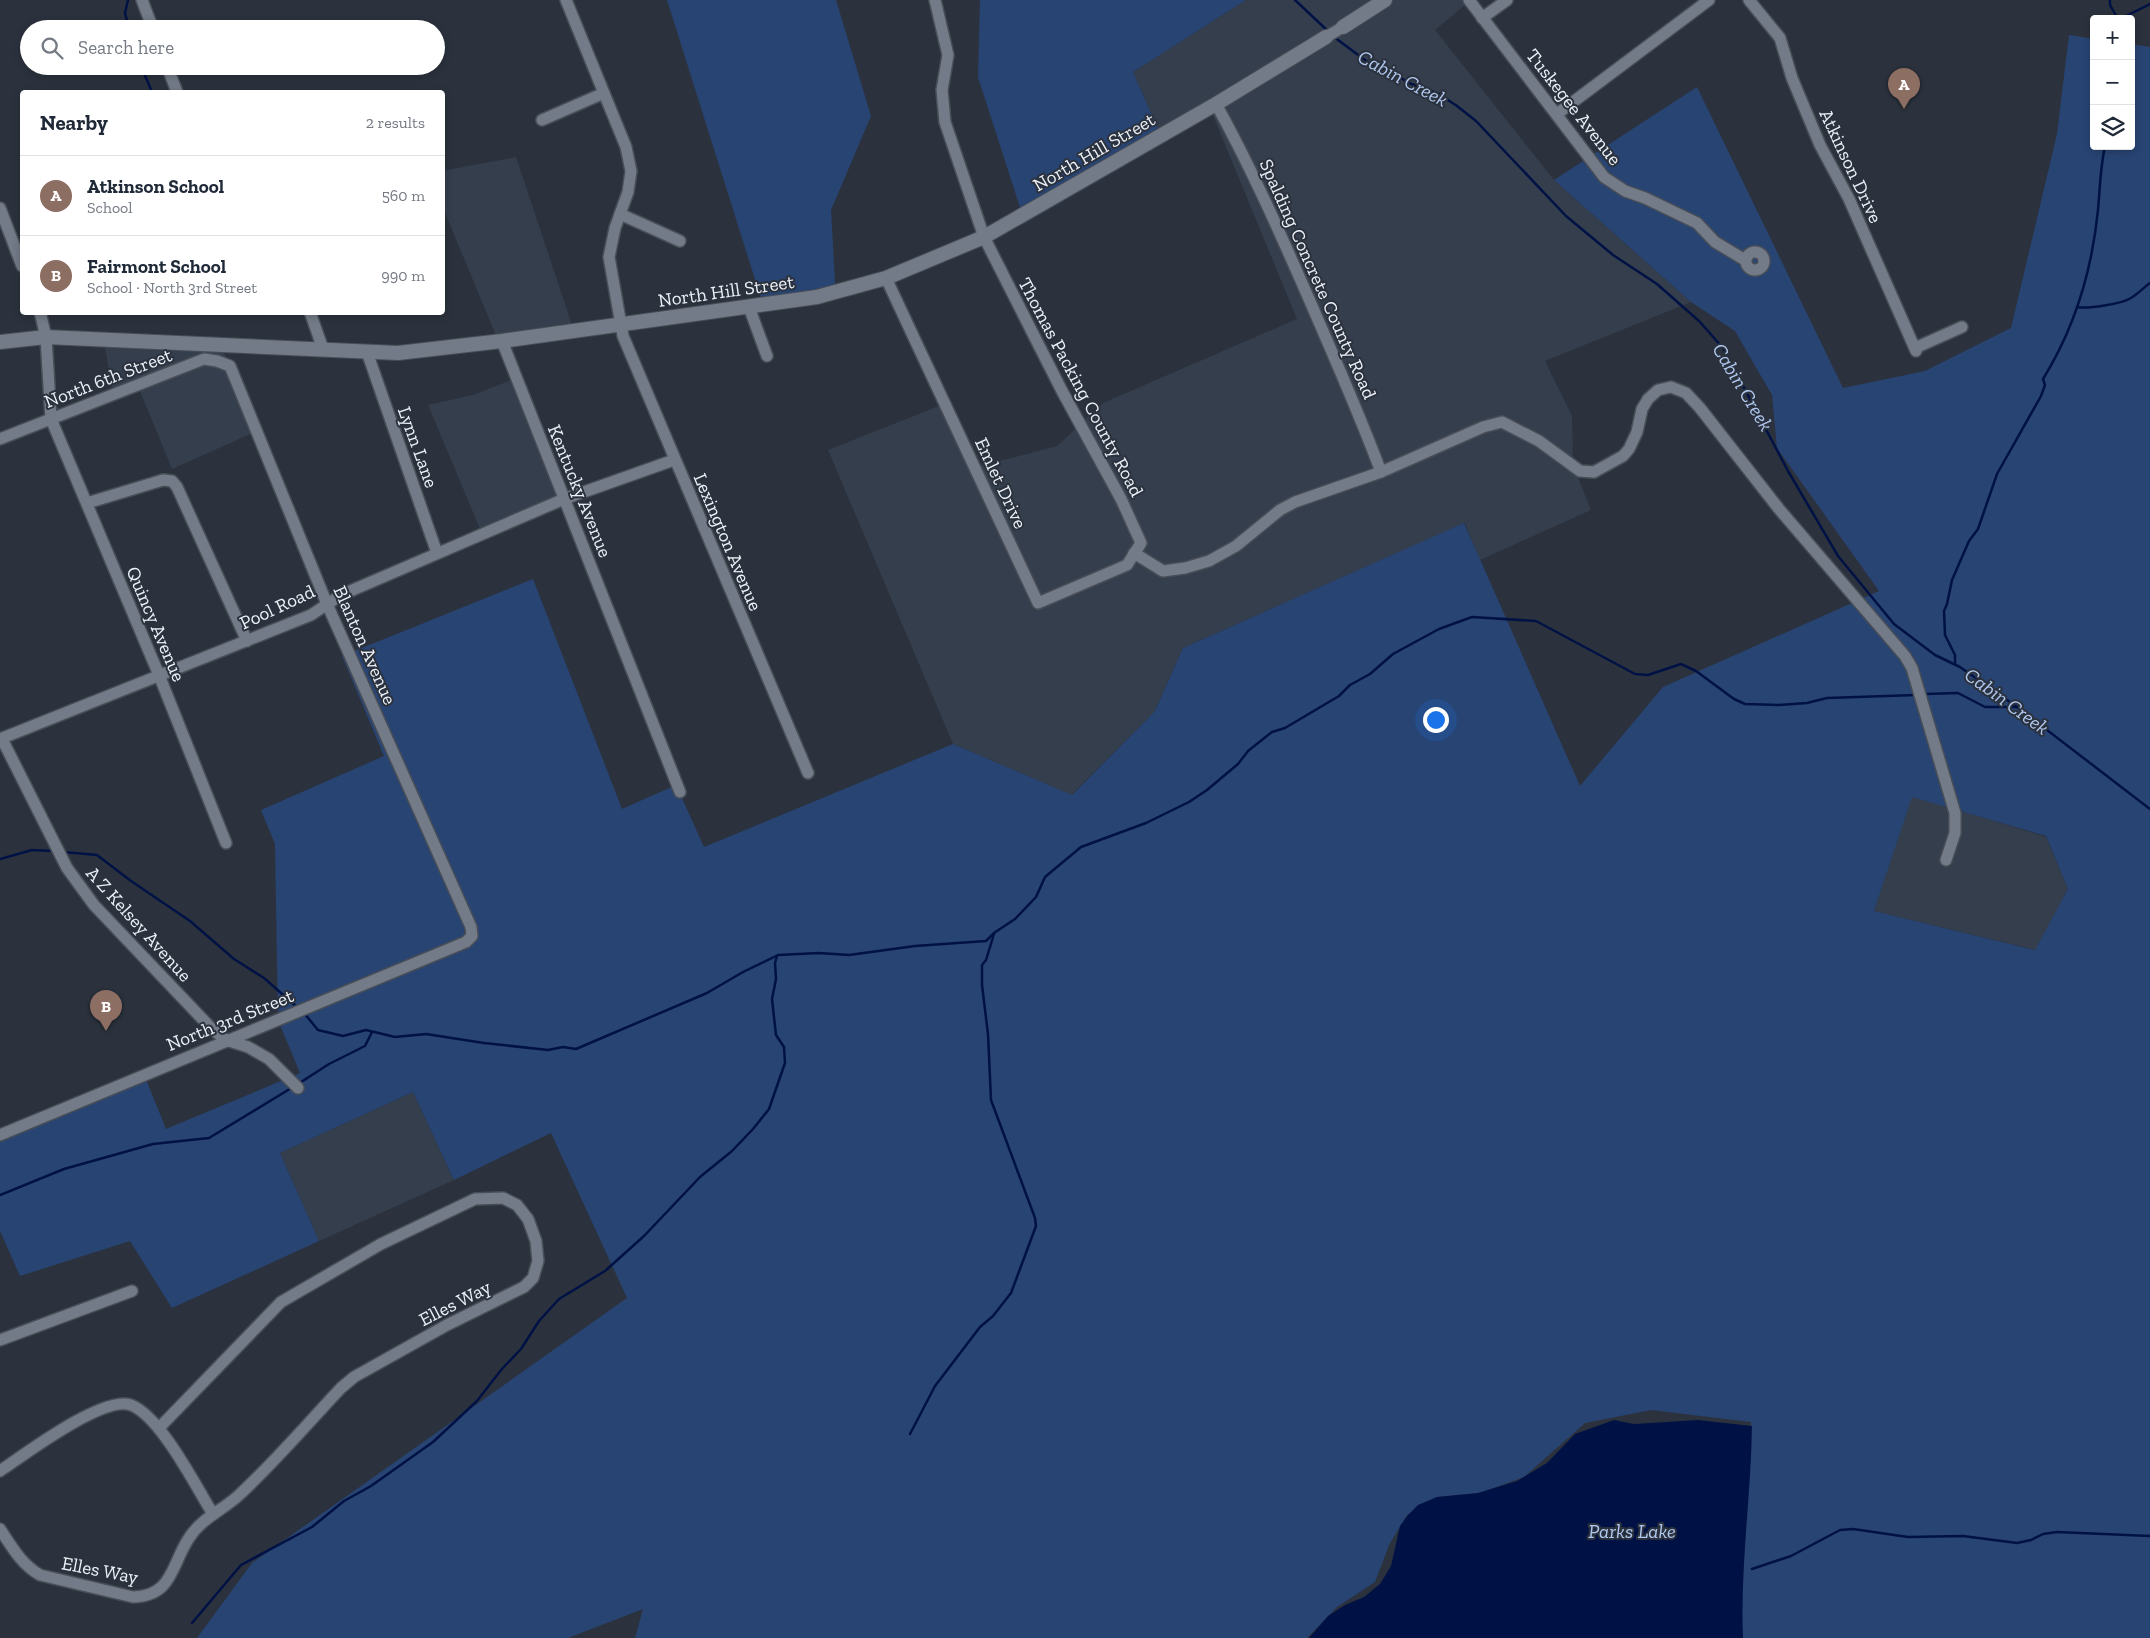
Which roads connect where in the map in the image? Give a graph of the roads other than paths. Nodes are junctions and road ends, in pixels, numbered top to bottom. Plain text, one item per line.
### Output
1 (142, 0) edge
2 (566, 0) edge
3 (935, 0) edge
4 (1385, 0) edge
5 (1469, 0) edge
6 (1507, 0) edge
7 (1709, 0) edge
8 (1749, 0) edge
9 (1482, 18) junction
10 (150, 20) edge
11 (1343, 27) joint
12 (1326, 38) joint
13 (170, 75) edge
14 (176, 90) edge
15 (604, 94) junction
16 (1216, 104) junction
17 (1557, 114) junction
18 (542, 120) dead end
19 (0, 208) edge
20 (620, 214) junction
21 (984, 237) junction
22 (680, 241) dead end
23 (19, 244) edge
24 (1745, 260) dead end
25 (886, 278) junction
26 (749, 307) junction
27 (41, 315) edge
28 (311, 315) edge
29 (620, 324) junction
30 (1962, 327) dead end
31 (46, 337) junction
32 (502, 341) junction
33 (0, 342) edge
34 (323, 349) junction
35 (367, 352) junction
36 (767, 356) dead end
37 (230, 366) joint
38 (51, 419) junction
39 (0, 439) edge
40 (674, 460) junction
41 (1381, 472) junction
42 (564, 499) junction
43 (87, 503) junction
44 (437, 553) junction
45 (1134, 553) junction
46 (327, 604) junction
47 (247, 641) junction
48 (159, 676) junction
49 (1, 739) edge
50 (808, 773) dead end
51 (680, 792) dead end
52 (226, 843) dead end
53 (1946, 860) dead end
54 (472, 936) joint
55 (226, 1040) junction
56 (298, 1088) dead end
57 (0, 1135) edge
58 (132, 1291) dead end
59 (0, 1340) edge
60 (159, 1428) junction
61 (0, 1471) edge
62 (213, 1514) junction
63 (0, 1530) edge

1 - 10 street
2 - 15 street, Lexington Avenue
3 - 21 street
4 - 11 street, North Hill Street
5 - 9 street, Tuskegee Avenue
6 - 9 street
7 - 17 street
8 - 30 street, Atkinson Drive
9 - 17 street, Tuskegee Avenue
11 - 12 street, North Hill Street
12 - 16 street, North Hill Street
13 - 14 street
15 - 18 street
15 - 20 street, Lexington Avenue
16 - 21 street, North Hill Street
16 - 41 street, Spalding Concrete County Road
17 - 24 street, Tuskegee Avenue
19 - 23 street
20 - 22 street
20 - 29 street, Lexington Avenue
21 - 25 street, North Hill Street
21 - 45 street, Thomas Packing County Road
25 - 26 street, North Hill Street
25 - 45 street, Emlet Drive
26 - 29 street, North Hill Street
26 - 36 street
27 - 31 street, Quincy Avenue
28 - 34 street
29 - 32 street, North Hill Street
29 - 40 street, Lexington Avenue
31 - 33 street, North Hill Street
31 - 34 street, North Hill Street
31 - 38 street, Quincy Avenue
32 - 35 street, North Hill Street
32 - 42 street, Kentucky Avenue
34 - 35 street, North Hill Street
35 - 44 street, Lynn Lane
37 - 38 street, North 6th Street
37 - 46 street, Blanton Avenue
38 - 39 street, North 6th Street
38 - 43 street, Quincy Avenue
40 - 42 street, Pool Road
40 - 50 street, Lexington Avenue
41 - 45 street
41 - 53 street
42 - 44 street, Pool Road
42 - 51 street, Kentucky Avenue
43 - 47 street
43 - 48 street, Quincy Avenue
44 - 46 street, Pool Road
46 - 47 street, Pool Road
46 - 54 street, Blanton Avenue
47 - 48 street, Pool Road
48 - 49 street, Pool Road
48 - 52 street, Quincy Avenue
49 - 55 street, A Z Kelsey Avenue
54 - 55 street, North 3rd Street
55 - 56 street
55 - 57 street, North 3rd Street
58 - 59 street
60 - 61 street
60 - 62 street
60 - 62 street, Elles Way
62 - 63 street, Elles Way

